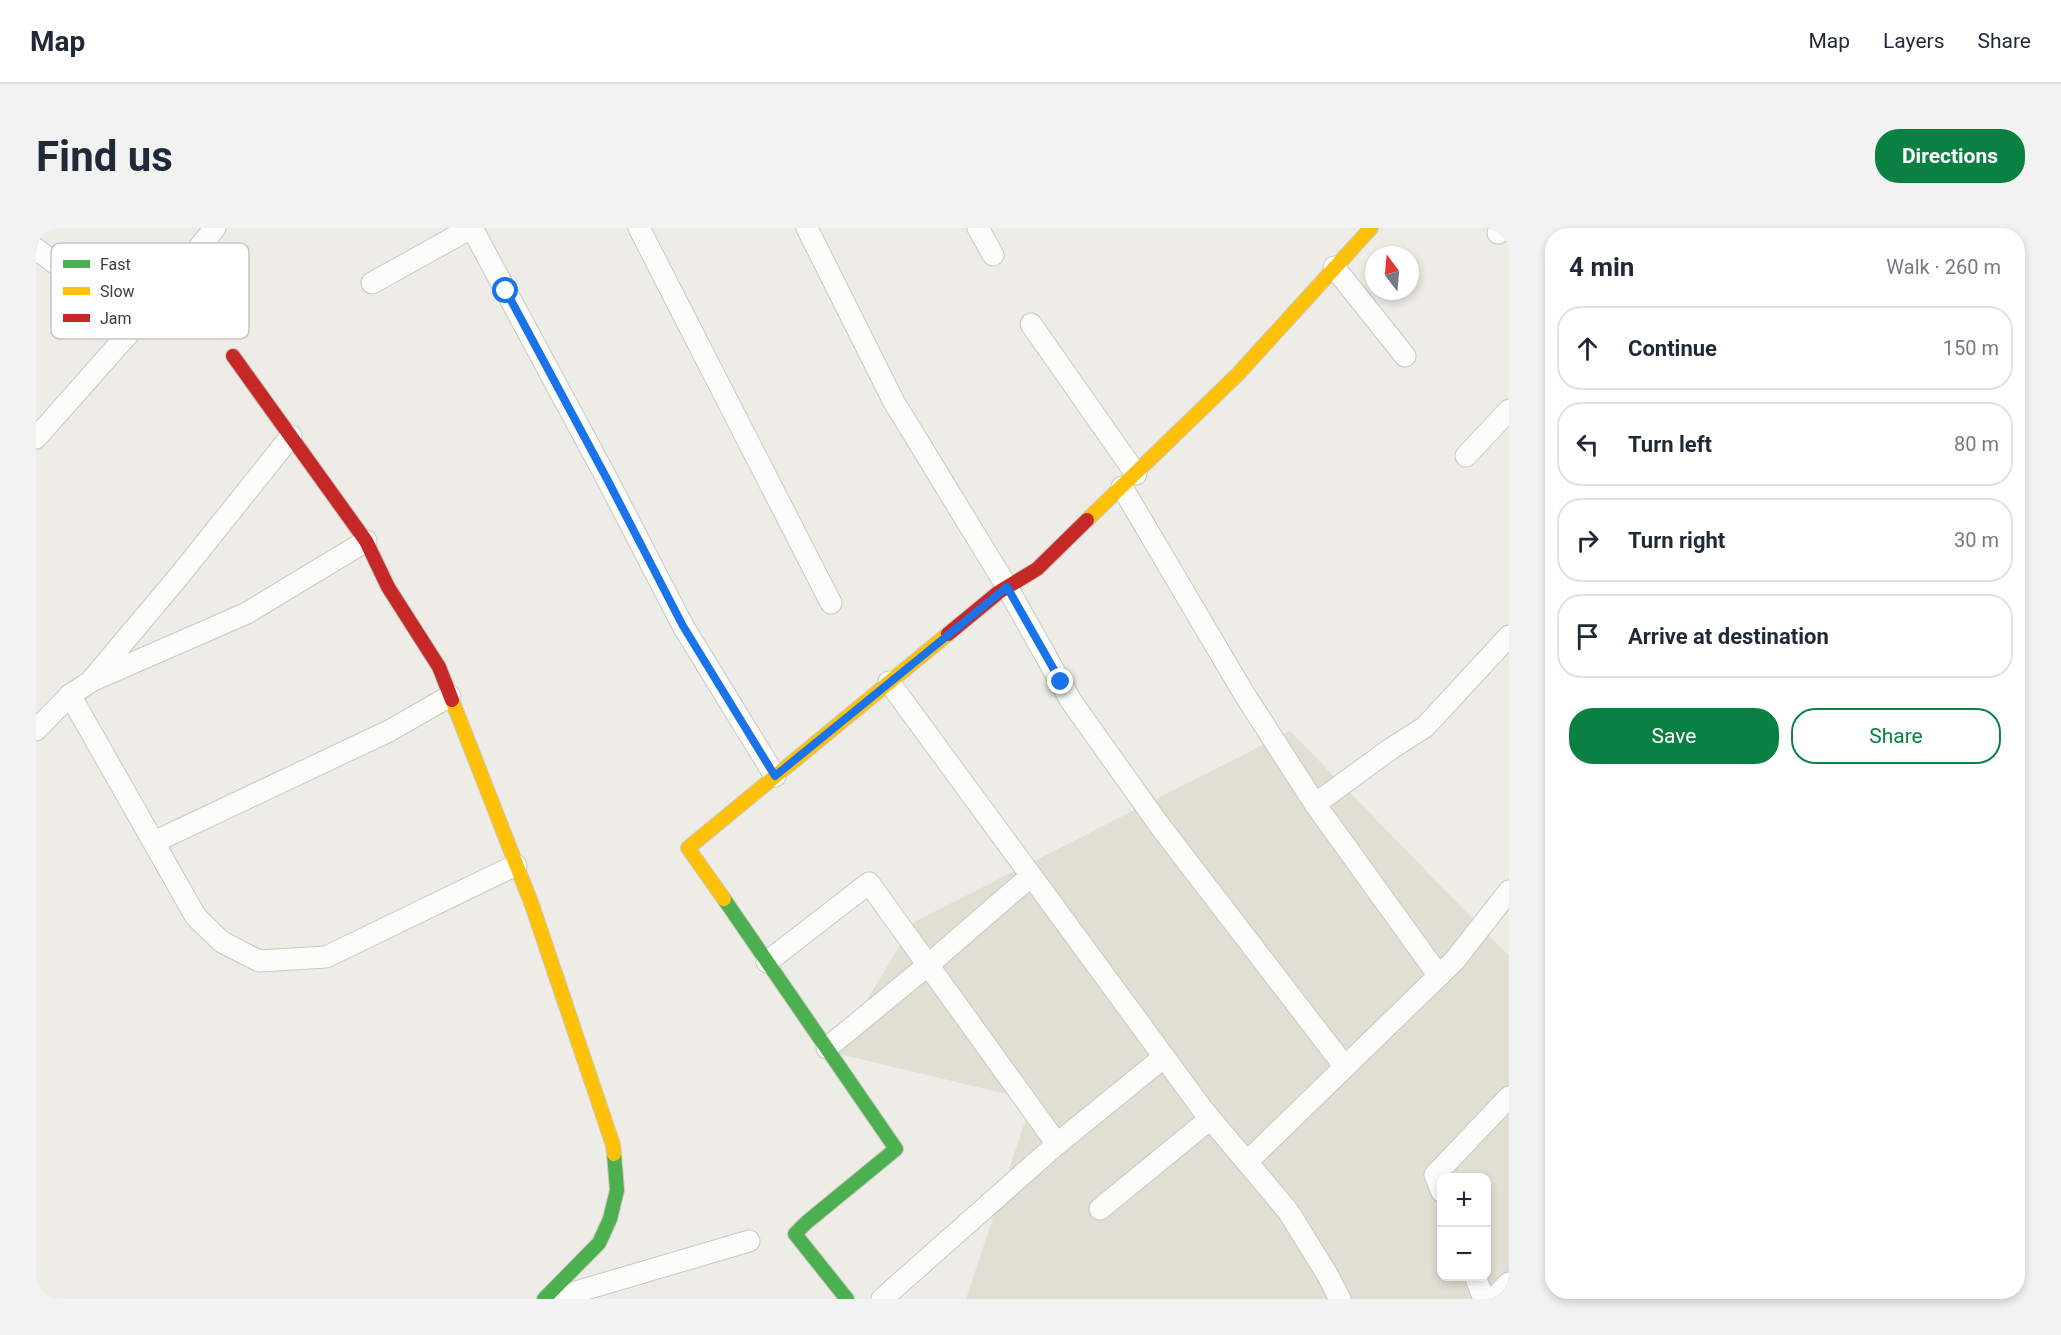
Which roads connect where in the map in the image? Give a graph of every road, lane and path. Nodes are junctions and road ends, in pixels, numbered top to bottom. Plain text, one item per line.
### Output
1 (215, 228) edge
2 (471, 228) edge
3 (639, 228) edge
4 (807, 228) edge
5 (978, 228) edge
6 (1371, 228) edge
7 (203, 243) edge
8 (36, 249) edge
9 (993, 255) dead end
10 (51, 260) edge
11 (1334, 267) junction
12 (372, 283) dead end
13 (1031, 324) dead end
14 (124, 339) edge
15 (233, 356) dead end
16 (1405, 356) dead end
17 (1509, 410) edge
18 (291, 436) junction
19 (36, 438) edge
20 (1466, 456) dead end
21 (1129, 480) junction
22 (366, 541) junction
23 (1007, 587) junction
24 (831, 603) dead end
25 (1509, 636) edge
26 (90, 682) junction
27 (889, 682) junction
28 (70, 695) junction
29 (450, 696) junction
30 (36, 730) edge
31 (775, 776) junction
32 (1315, 804) junction
33 (154, 842) junction
34 (516, 865) junction
35 (1031, 876) junction
36 (1509, 891) edge
37 (767, 962) junction
38 (928, 965) junction
39 (1439, 976) junction
40 (827, 1048) junction
41 (1164, 1057) junction
42 (1345, 1067) junction
43 (1509, 1097) edge
44 (1210, 1119) junction
45 (1057, 1144) junction
46 (1247, 1162) junction
47 (1437, 1180) edge
48 (1100, 1209) dead end
49 (749, 1241) dead end
50 (1477, 1281) edge
51 (1509, 1283) edge
52 (544, 1299) edge
53 (552, 1299) edge
54 (847, 1299) edge
55 (882, 1299) edge
56 (1340, 1299) edge
57 (1484, 1299) edge
58 (1493, 1299) edge

1 - 7 street
2 - 12 street
2 - 31 street
3 - 24 street
4 - 23 street
5 - 9 street
6 - 11 street
8 - 10 street
11 - 16 street
11 - 21 street
13 - 21 street
14 - 19 street
15 - 18 street
17 - 20 street
18 - 22 street
18 - 26 street
21 - 23 street
21 - 32 street
22 - 26 street
22 - 29 street
23 - 27 street
23 - 42 street
25 - 32 street
26 - 28 street
27 - 31 street
27 - 35 street
28 - 30 street
28 - 33 street
29 - 33 street
29 - 34 street
31 - 37 street
32 - 39 street
33 - 34 street
34 - 52 street
35 - 38 street
35 - 41 street
36 - 39 street
37 - 38 street
37 - 40 street
38 - 40 street
38 - 45 street
39 - 42 street
40 - 54 street
41 - 44 street
41 - 45 street
42 - 46 street
43 - 47 street
44 - 46 street
44 - 48 street
45 - 55 street
46 - 56 street
49 - 53 street
50 - 57 street
51 - 58 street

